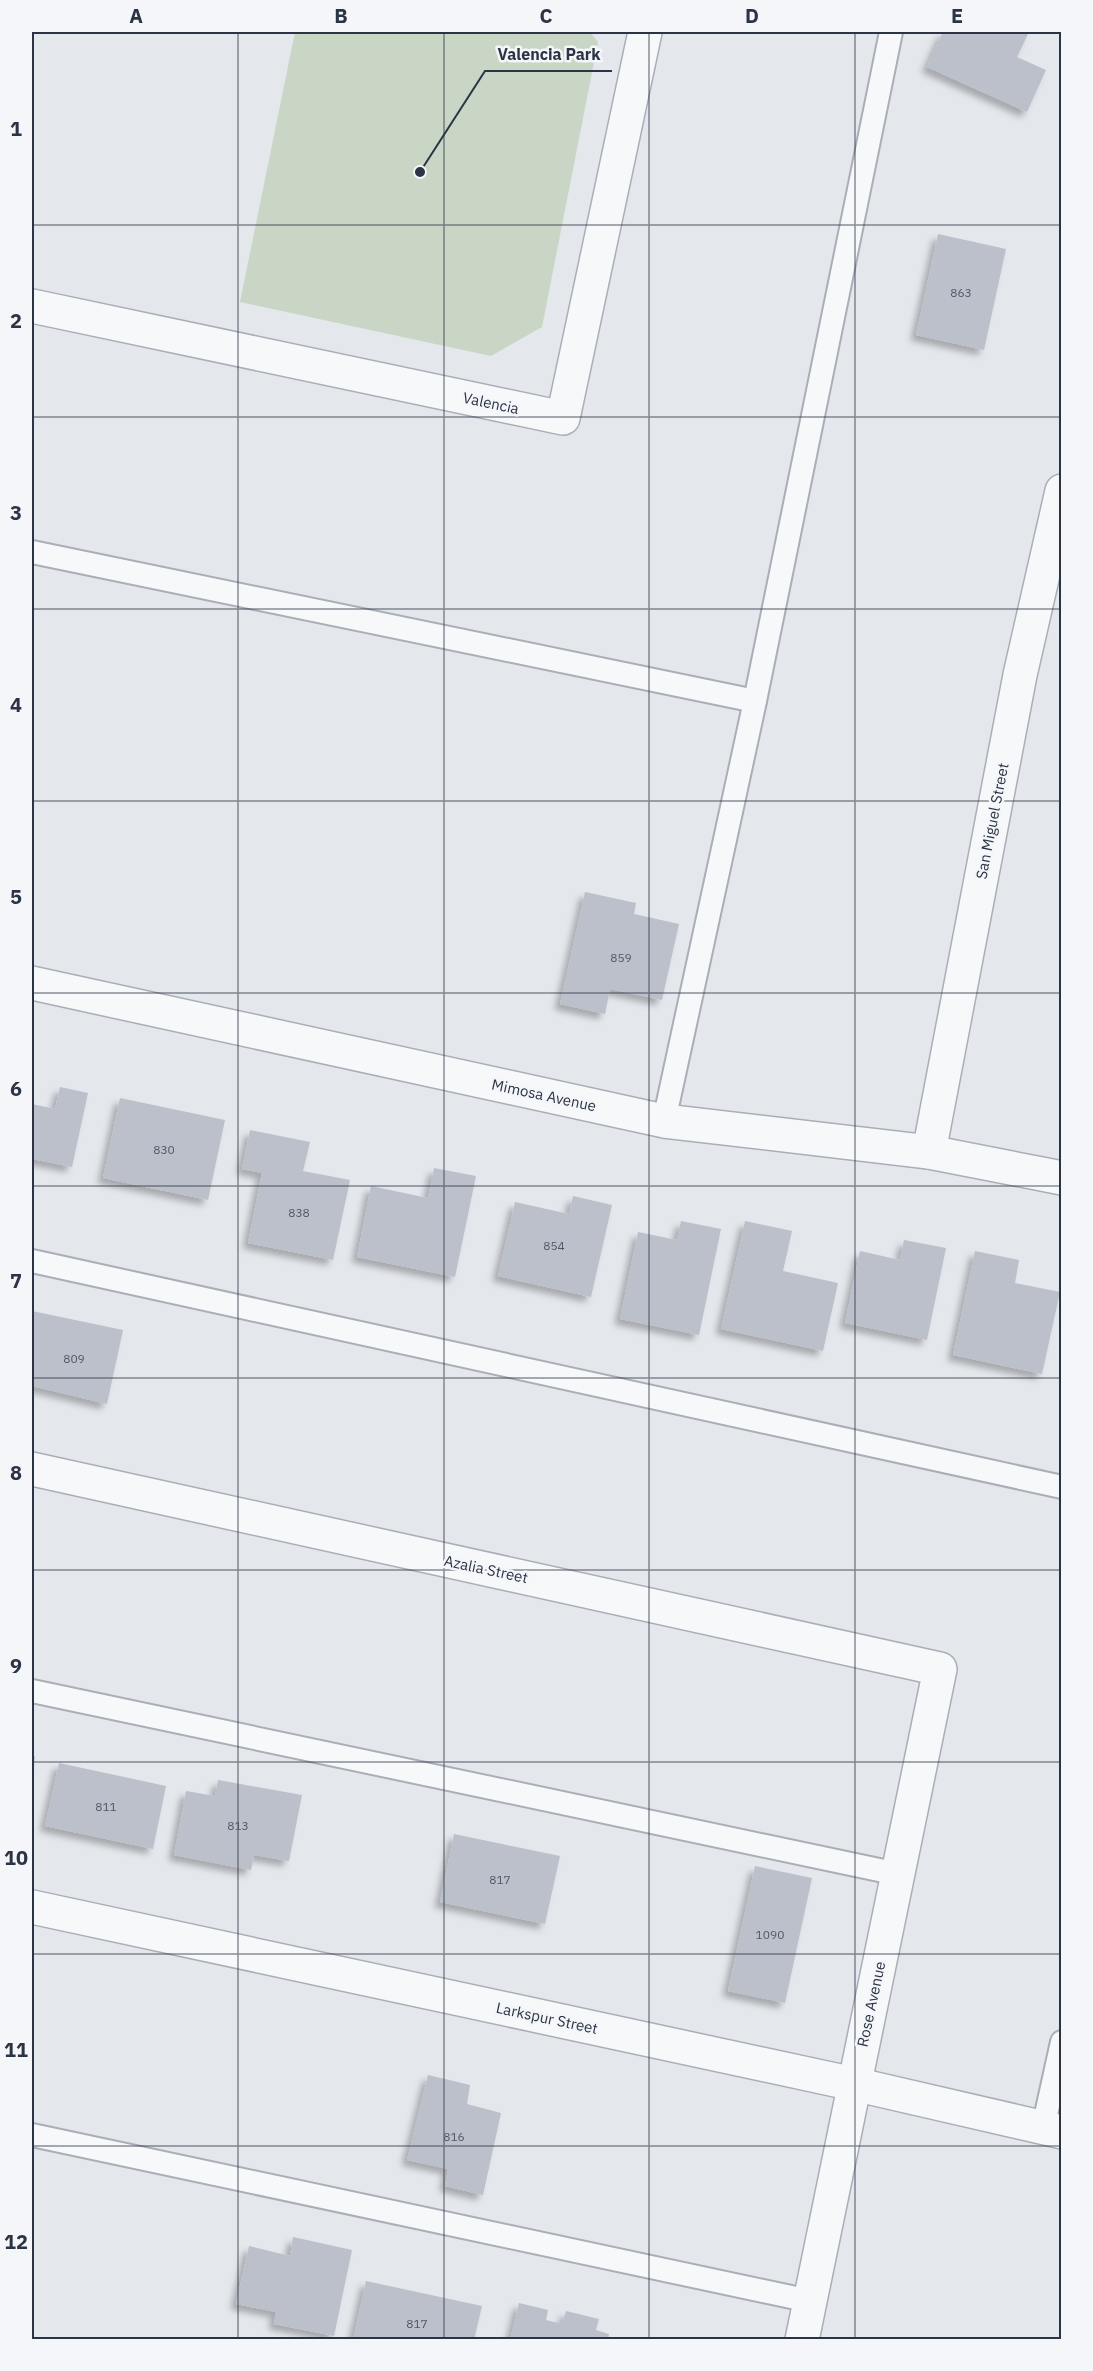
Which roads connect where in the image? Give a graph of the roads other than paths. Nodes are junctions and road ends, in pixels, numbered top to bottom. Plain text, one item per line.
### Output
1 (645, 32) edge
2 (891, 32) edge
3 (32, 306) edge
4 (1062, 491) edge
5 (32, 552) edge
6 (754, 702) junction
7 (32, 983) edge
8 (664, 1121) junction
9 (929, 1152) junction
10 (1062, 1178) edge
11 (32, 1261) edge
12 (32, 1469) edge
13 (1062, 1487) edge
14 (940, 1669) joint
15 (32, 1691) edge
16 (898, 1874) junction
17 (32, 1907) edge
18 (1062, 2042) edge
19 (855, 2084) junction
20 (1052, 2130) edge
21 (32, 2135) edge
22 (810, 2301) junction
23 (802, 2340) edge

1 - 3 street, Valencia
2 - 6 lane
4 - 9 street, San Miguel Street
5 - 6 lane
6 - 8 lane
7 - 8 street, Mimosa Avenue
8 - 9 street, Mimosa Avenue
9 - 10 street, Mimosa Avenue
11 - 13 lane
12 - 14 street, Azalia Street
14 - 16 street, Rose Avenue
15 - 16 lane
16 - 19 street, Rose Avenue
17 - 19 street, Larkspur Street
18 - 20 lane
19 - 20 street, Larkspur Street
19 - 22 street, Rose Avenue
21 - 22 lane
22 - 23 street, Rose Avenue

